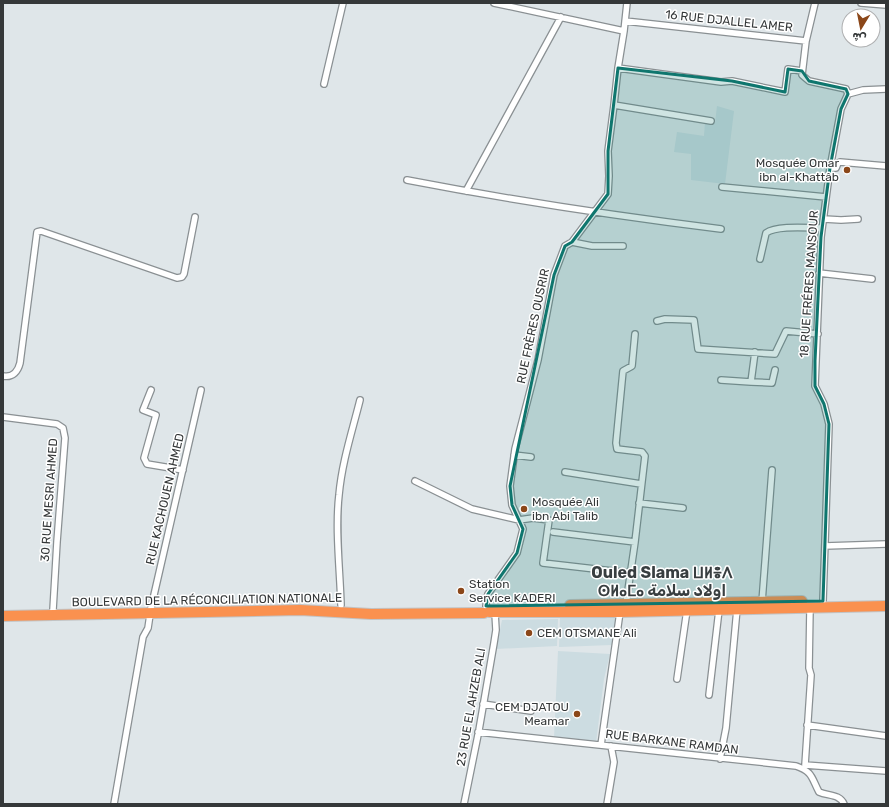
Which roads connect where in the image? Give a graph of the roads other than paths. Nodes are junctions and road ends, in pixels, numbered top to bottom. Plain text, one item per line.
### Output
1 (343, 3) edge
2 (494, 3) edge
3 (627, 3) edge
4 (815, 3) edge
5 (861, 3) edge
6 (886, 5) edge
7 (561, 18) junction
8 (625, 21) junction
9 (624, 32) junction
10 (806, 41) junction
11 (618, 68) junction
12 (802, 72) junction
13 (324, 84) dead end
14 (886, 89) edge
15 (848, 94) junction
16 (614, 105) junction
17 (711, 121) dead end
18 (886, 166) edge
19 (830, 168) junction
20 (407, 180) dead end
21 (722, 187) dead end
22 (466, 191) junction
23 (826, 198) junction
24 (595, 212) junction
25 (195, 217) dead end
26 (824, 219) junction
27 (858, 219) dead end
28 (822, 228) junction
29 (720, 229) dead end
30 (572, 242) junction
31 (624, 246) dead end
32 (760, 258) dead end
33 (819, 273) junction
34 (872, 279) dead end
35 (657, 321) dead end
36 (635, 334) dead end
37 (818, 334) junction
38 (755, 352) junction
39 (775, 370) dead end
40 (3, 376) edge
41 (722, 380) dead end
42 (751, 382) junction
43 (151, 390) dead end
44 (201, 390) dead end
45 (360, 400) dead end
46 (3, 417) edge
47 (514, 455) junction
48 (530, 457) dead end
49 (183, 470) junction
50 (772, 470) dead end
51 (565, 472) dead end
52 (415, 481) dead end
53 (641, 484) junction
54 (639, 503) junction
55 (683, 508) dead end
56 (519, 520) junction
57 (553, 532) dead end
58 (635, 542) junction
59 (886, 544) edge
60 (825, 546) junction
61 (630, 573) junction
62 (886, 599) edge
63 (823, 600) junction
64 (762, 602) junction
65 (341, 604) junction
66 (886, 606) edge
67 (623, 608) junction
68 (810, 608) junction
69 (737, 609) junction
70 (53, 610) junction
71 (151, 610) junction
72 (488, 610) junction
73 (687, 610) junction
74 (719, 610) junction
75 (3, 612) edge
76 (3, 616) edge
77 (677, 679) dead end
78 (709, 695) dead end
79 (483, 704) junction
80 (531, 711) dead end
81 (807, 725) junction
82 (478, 732) junction
83 (886, 736) edge
84 (601, 745) junction
85 (611, 746) junction
86 (720, 759) junction
87 (886, 771) edge
88 (114, 804) edge
89 (464, 804) edge
90 (607, 804) edge
91 (844, 804) edge

1 - 13 street
2 - 7 street
3 - 8 street, RUE FRÈRES OUSRIR
4 - 10 street
5 - 6 street
7 - 9 street
7 - 22 street
8 - 9 street, RUE FRÈRES OUSRIR
8 - 10 street, 16 RUE DJALLEL AMER
9 - 11 street, RUE FRÈRES OUSRIR
10 - 12 street
11 - 12 street
11 - 16 street, RUE FRÈRES OUSRIR
12 - 15 street
14 - 15 street
15 - 19 street, 18 RUE FRÉRES MANSOUR
16 - 17 street
16 - 24 street, RUE FRÈRES OUSRIR
18 - 19 street
19 - 23 street, 18 RUE FRÉRES MANSOUR
20 - 22 street
21 - 23 street
22 - 24 street
23 - 26 street, 18 RUE FRÉRES MANSOUR
24 - 29 street
24 - 30 street, RUE FRÈRES OUSRIR
25 - 40 street
26 - 27 street
26 - 28 street, 18 RUE FRÉRES MANSOUR
28 - 32 street
28 - 33 street, 18 RUE FRÉRES MANSOUR
30 - 31 street
30 - 47 street, RUE FRÈRES OUSRIR
33 - 34 street
33 - 37 street, 18 RUE FRÉRES MANSOUR
35 - 38 street
36 - 53 street
37 - 38 street
37 - 60 street, 18 RUE FRÉRES MANSOUR
38 - 42 street
39 - 42 street
41 - 42 street
43 - 49 street
44 - 49 street, RUE KACHOUEN AHMED
45 - 65 street
46 - 70 street, 30 RUE MESRI AHMED
47 - 48 street
47 - 56 street, RUE FRÈRES OUSRIR
49 - 71 street, RUE KACHOUEN AHMED
50 - 64 street
51 - 53 street
52 - 56 street
53 - 54 street
54 - 55 street
54 - 58 street
56 - 61 street
56 - 72 street, RUE FRÈRES OUSRIR
57 - 58 street
58 - 61 street
59 - 60 street
60 - 63 street, 18 RUE FRÉRES MANSOUR
61 - 67 street
62 - 63 highway
63 - 64 highway
64 - 67 highway
65 - 71 highway
65 - 72 highway
66 - 68 highway
67 - 72 highway
67 - 73 highway
67 - 84 street
68 - 69 highway
68 - 81 street
69 - 74 highway
69 - 86 street
70 - 71 highway
70 - 75 highway
71 - 72 highway, BOULEVARD DE LA RÉCONCILIATION NATIONALE
71 - 76 highway, BOULEVARD DE LA RÉCONCILIATION NATIONALE
71 - 88 street, RUE KACHOUEN AHMED
72 - 79 street, 23 RUE EL AHZEB ALI
73 - 74 highway
73 - 77 street
74 - 78 street
79 - 80 street
79 - 82 street, 23 RUE EL AHZEB ALI
81 - 83 street
81 - 87 street
82 - 84 street, RUE BARKANE RAMDAN
82 - 89 street, 23 RUE EL AHZEB ALI
84 - 85 street, RUE BARKANE RAMDAN
85 - 86 street, RUE BARKANE RAMDAN
85 - 90 street
86 - 91 street, RUE BARKANE RAMDAN

